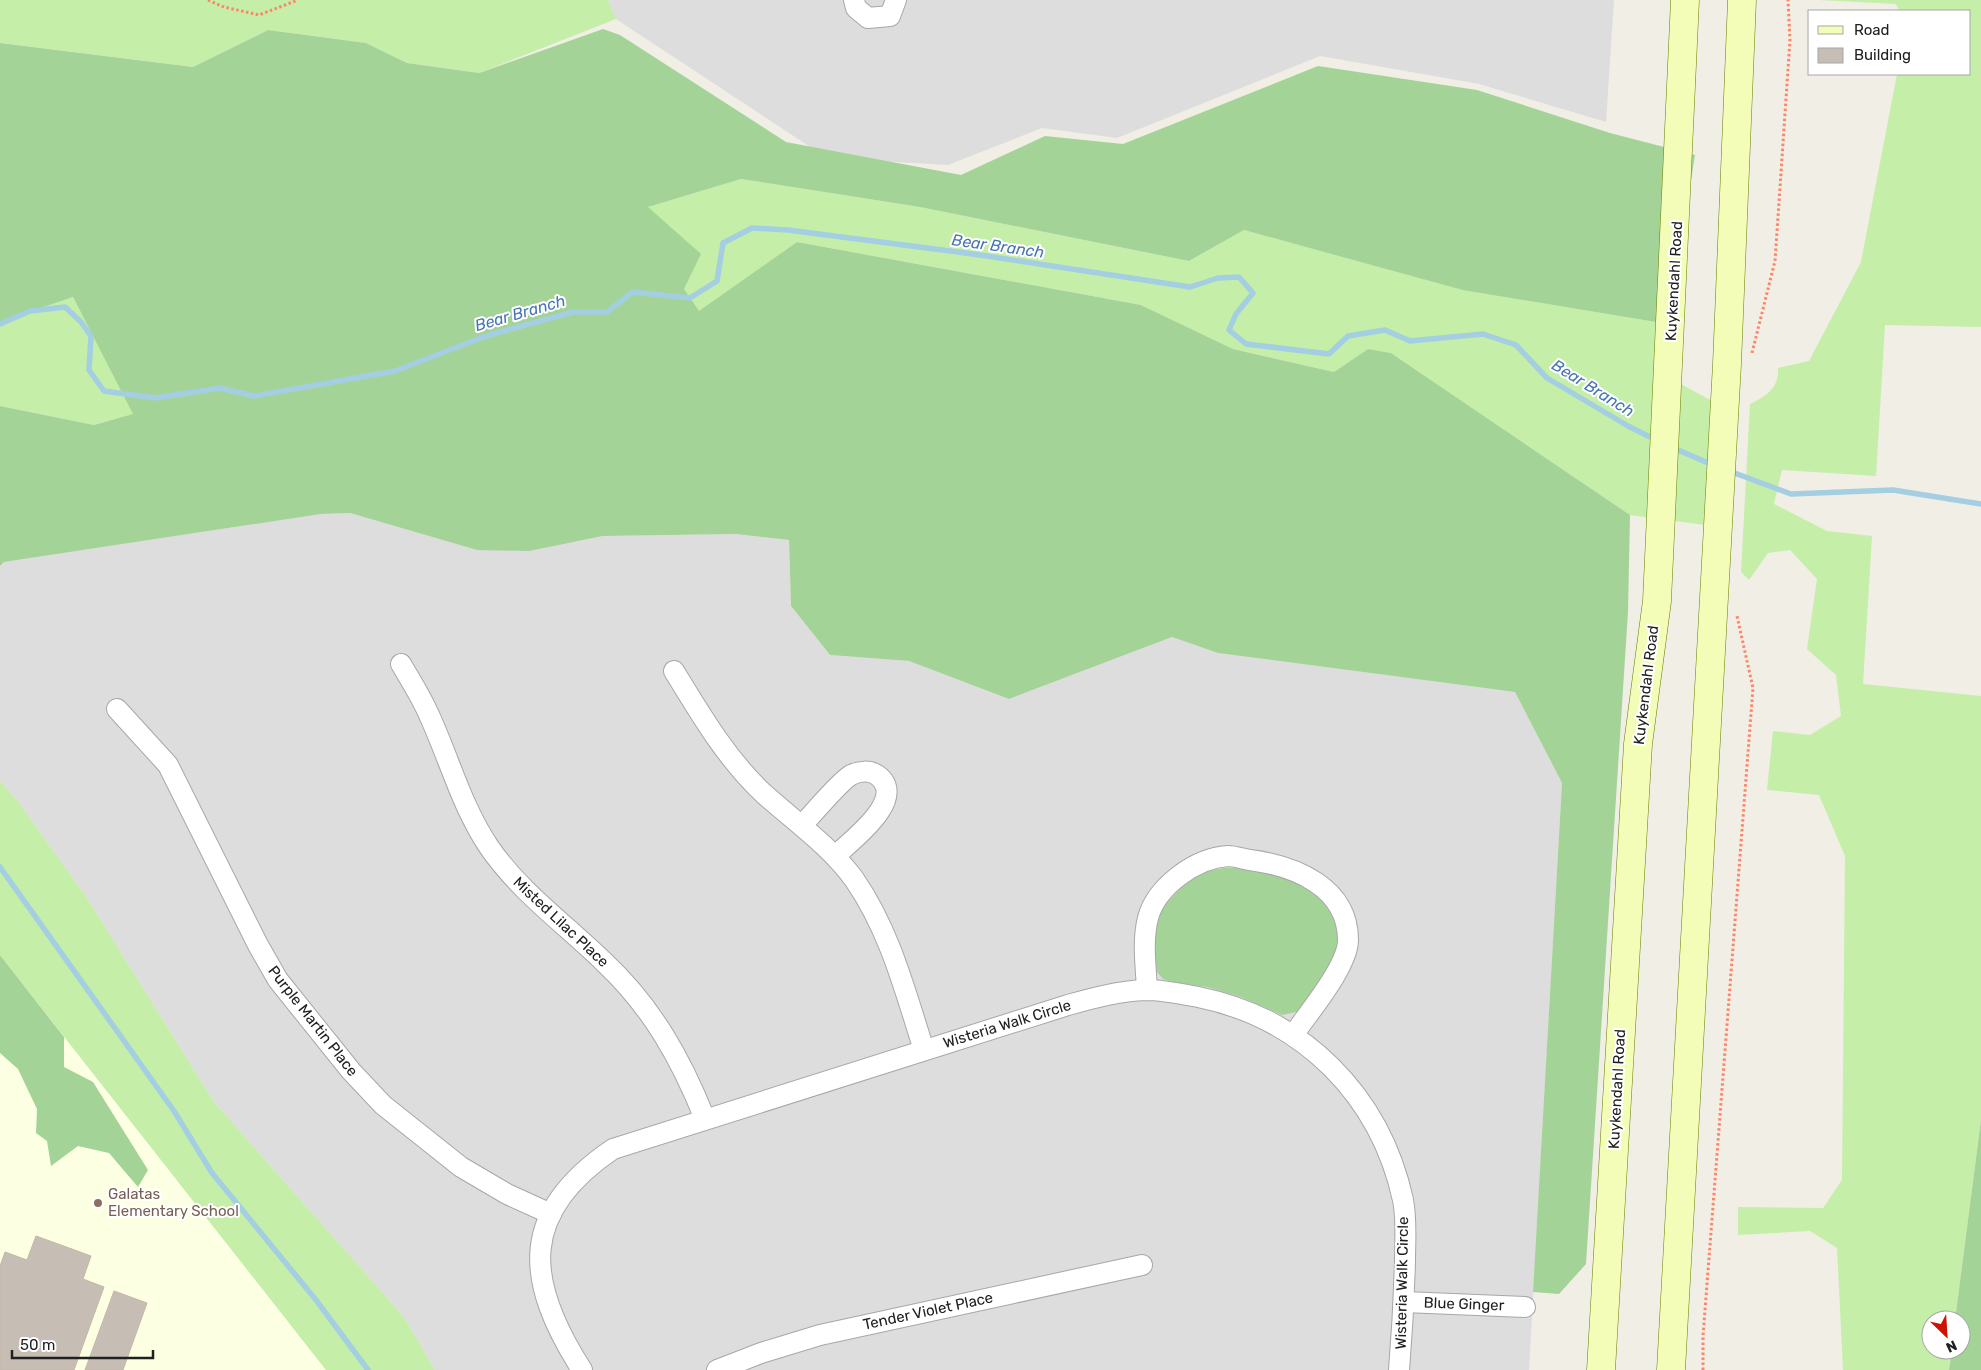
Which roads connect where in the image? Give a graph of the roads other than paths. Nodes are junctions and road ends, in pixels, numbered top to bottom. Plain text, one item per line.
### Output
1 (854, 0) edge
2 (896, 0) edge
3 (1685, 0) edge
4 (1742, 0) edge
5 (401, 664) dead end
6 (674, 671) dead end
7 (117, 709) dead end
8 (802, 825) junction
9 (835, 856) junction
10 (1147, 990) junction
11 (1294, 1034) junction
12 (924, 1050) junction
13 (705, 1119) junction
14 (551, 1214) junction
15 (1142, 1265) dead end
16 (1404, 1302) junction
17 (1525, 1307) dead end
18 (582, 1370) edge
19 (717, 1370) edge
20 (1400, 1370) edge
21 (1600, 1370) edge
22 (1671, 1370) edge

1 - 2 street
3 - 21 main road, Kuykendahl Road
4 - 22 main road
5 - 13 street, Misted Lilac Place
6 - 8 street
7 - 14 street, Purple Martin Place
8 - 9 street
8 - 9 street
9 - 12 street
10 - 11 street, Wisteria Walk Circle
10 - 11 street
10 - 12 street, Wisteria Walk Circle
11 - 16 street, Wisteria Walk Circle
12 - 13 street, Wisteria Walk Circle
13 - 14 street, Wisteria Walk Circle
14 - 18 street, Wisteria Walk Circle
15 - 19 street, Tender Violet Place
16 - 17 street, Blue Ginger
16 - 20 street, Wisteria Walk Circle

